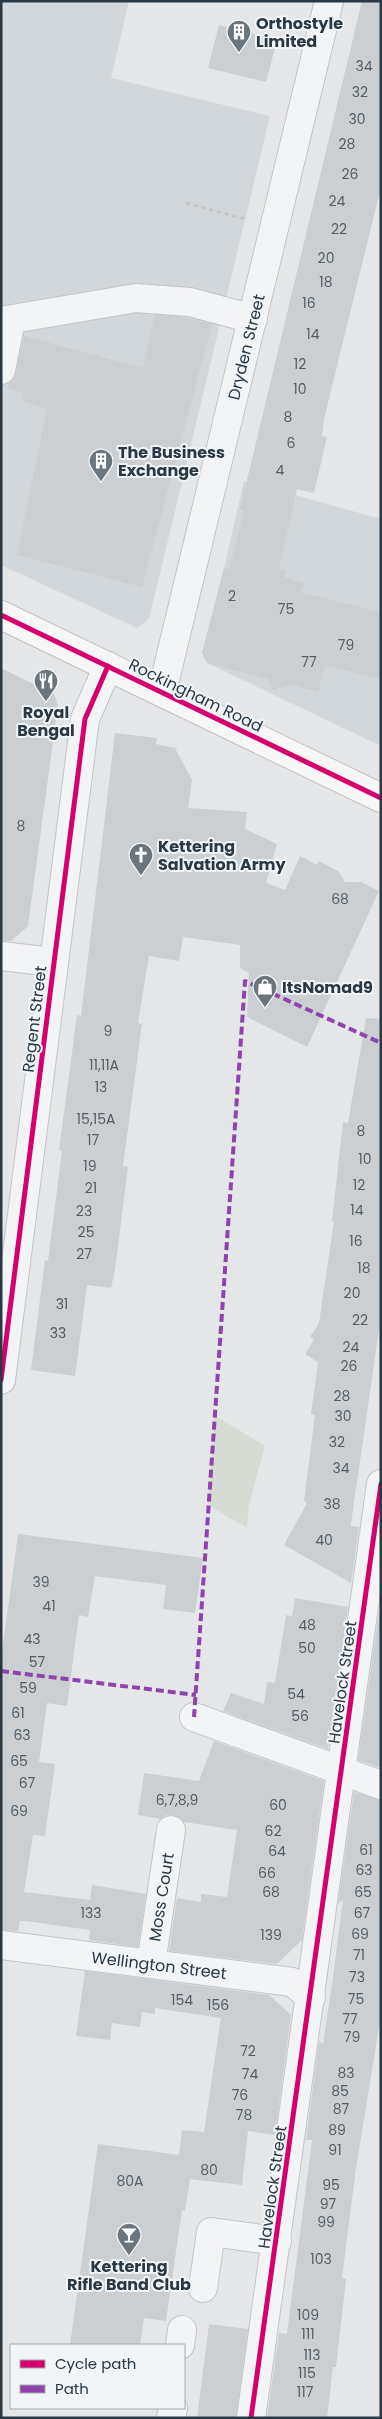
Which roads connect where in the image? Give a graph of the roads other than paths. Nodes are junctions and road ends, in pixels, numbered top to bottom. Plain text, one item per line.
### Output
1 (329, 1) edge
2 (6, 320) edge
3 (253, 320) junction
4 (1, 370) edge
5 (1, 615) edge
6 (108, 666) junction
7 (162, 692) junction
8 (381, 798) edge
9 (1, 956) edge
10 (53, 962) junction
11 (9, 1257) edge
12 (1, 1380) edge
13 (381, 1484) edge
14 (194, 1717) dead end
15 (342, 1773) junction
16 (381, 1785) edge
17 (171, 1830) dead end
18 (1, 1945) edge
19 (151, 1964) junction
20 (311, 1997) junction
21 (277, 2240) junction
22 (203, 2288) dead end
23 (251, 2418) edge

1 - 3 street, Dryden Street
2 - 3 street
2 - 4 street
3 - 7 street, Dryden Street
5 - 6 main road, Rockingham Road
6 - 7 main road, Rockingham Road
6 - 10 street, Regent Street
7 - 8 main road, Rockingham Road
9 - 10 street
10 - 11 street, Regent Street
11 - 12 street, Regent Street
13 - 15 street, Havelock Street
14 - 15 street
15 - 16 street
15 - 20 street, Havelock Street
17 - 19 street, Moss Court
18 - 19 street, Wellington Street
19 - 20 street, Wellington Street
20 - 21 street, Havelock Street
21 - 22 street
21 - 23 street, Havelock Street

